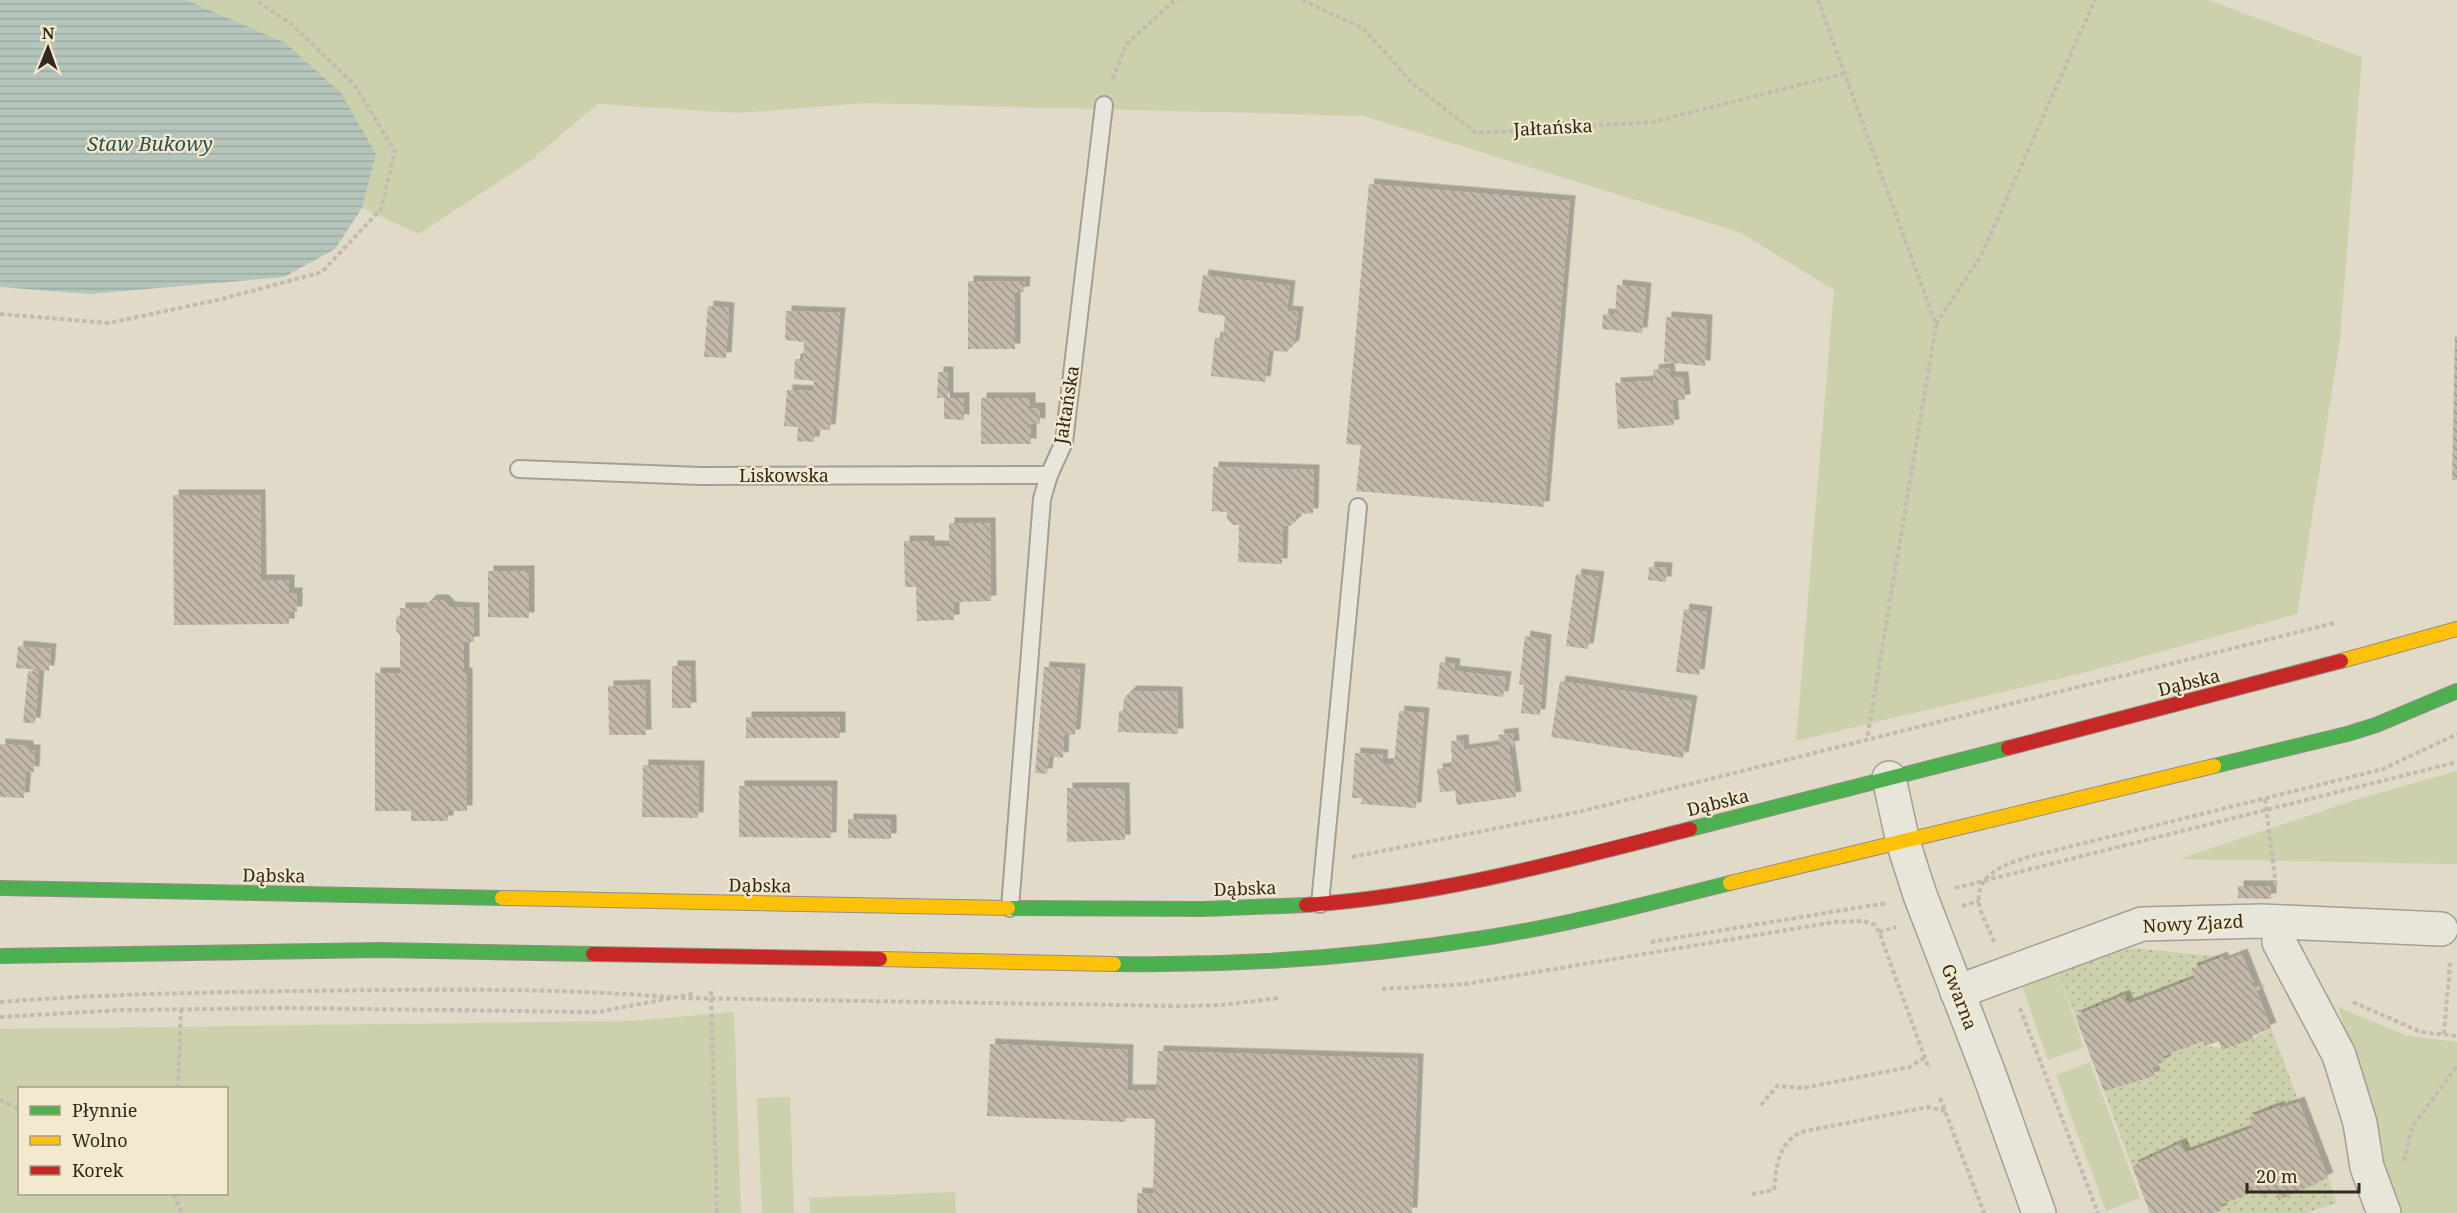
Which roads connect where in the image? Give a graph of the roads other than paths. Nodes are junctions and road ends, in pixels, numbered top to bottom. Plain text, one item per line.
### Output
1 (1104, 105) road end
2 (519, 469) dead end
3 (1048, 475) junction
4 (1358, 507) dead end
5 (2457, 629) edge
6 (2457, 692) edge
7 (1889, 778) junction
8 (1903, 842) junction
9 (0, 888) edge
10 (1320, 904) junction
11 (1010, 908) junction
12 (2280, 922) junction
13 (2446, 941) road end
14 (0, 956) edge
15 (1957, 992) junction
16 (2381, 1204) edge
17 (2039, 1213) edge

1 - 3 lane, Jałtańska
2 - 3 lane, Liskowska
3 - 11 lane, Jałtańska
4 - 10 lane
5 - 7 street, Dąbska
6 - 8 street
7 - 8 street, Gwarna
7 - 10 street, Dąbska
8 - 14 street
8 - 15 street, Gwarna
9 - 11 street, Dąbska
10 - 11 street, Dąbska
12 - 13 street, Nowy Zjazd
12 - 15 street, Nowy Zjazd
12 - 16 street
15 - 17 street, Gwarna

